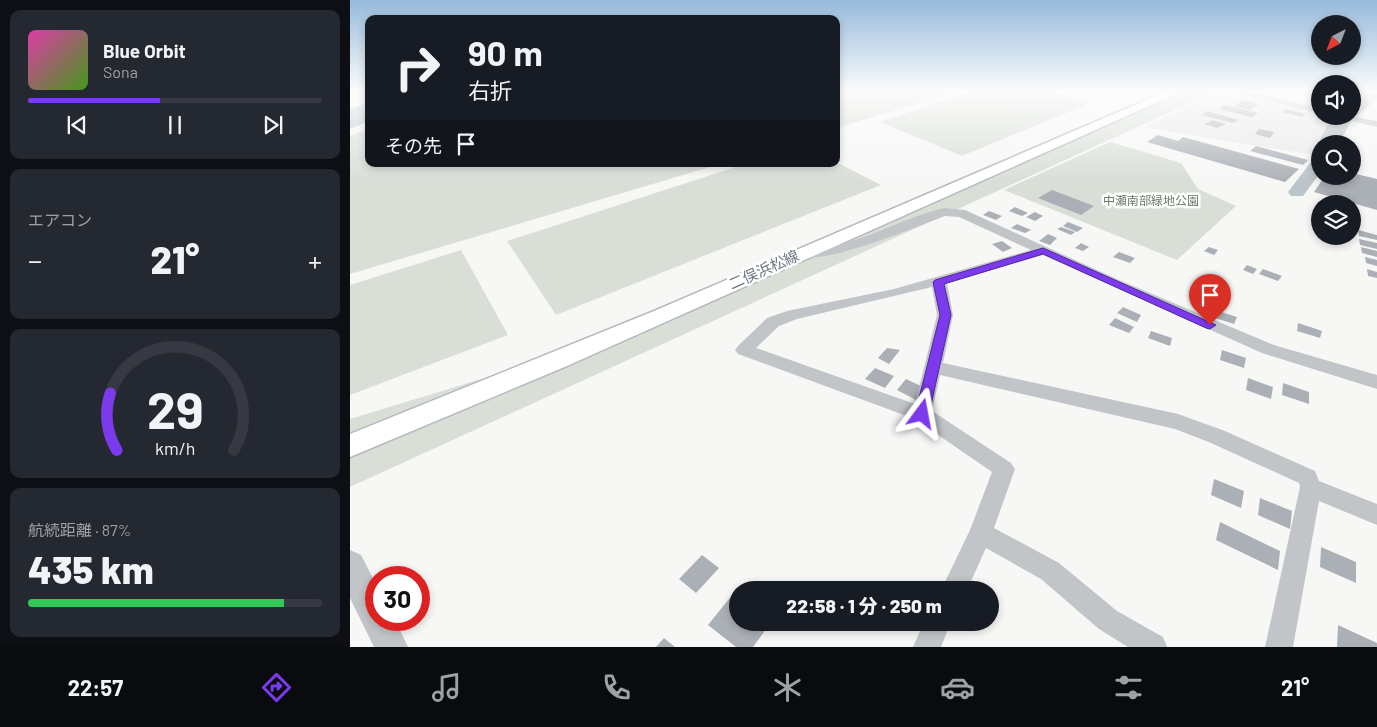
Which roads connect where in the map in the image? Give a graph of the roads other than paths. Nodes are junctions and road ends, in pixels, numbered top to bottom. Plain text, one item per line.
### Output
1 (1107, 121) edge
2 (1364, 121) edge
3 (1377, 124) edge
4 (1043, 251) junction
5 (803, 253) junction
6 (938, 282) junction
7 (933, 367) junction
8 (1377, 382) edge
9 (922, 414) junction
10 (350, 446) edge
11 (1311, 488) junction
12 (1377, 515) edge
13 (981, 532) junction
14 (350, 565) edge
15 (958, 581) edge
16 (365, 595) edge
17 (383, 631) edge
18 (934, 631) edge
19 (391, 647) edge
20 (927, 647) edge
21 (1153, 647) edge
22 (1279, 647) edge

1 - 5 main road, 二俣浜松線
2 - 3 street
4 - 5 street
4 - 6 street
4 - 8 street
5 - 10 main road, 二俣浜松線
6 - 7 street
6 - 9 street
7 - 9 street
7 - 11 street
9 - 13 street
11 - 12 street
11 - 22 street
13 - 15 street
13 - 21 street
14 - 16 street
17 - 19 street
18 - 20 street

